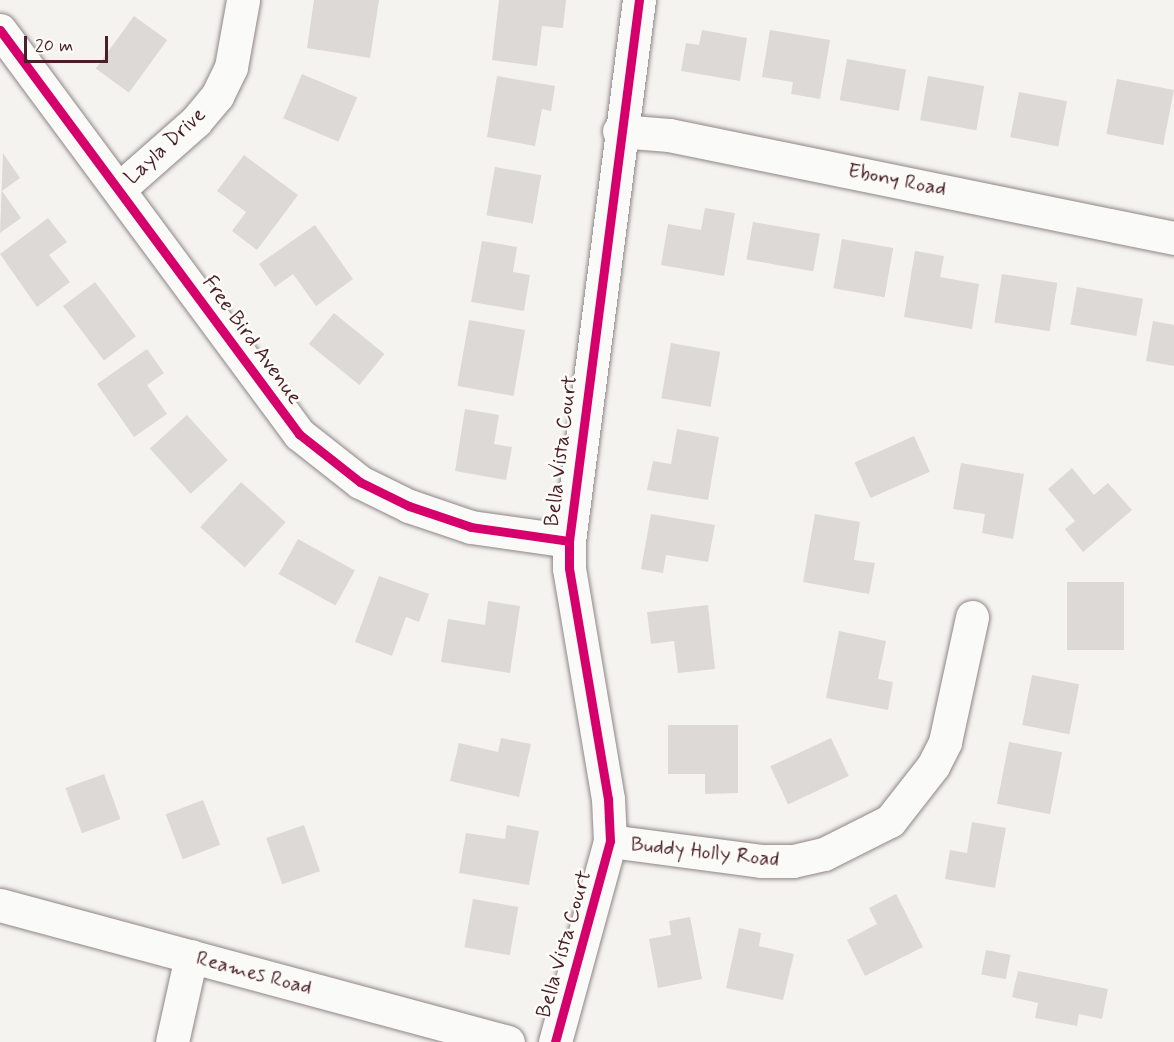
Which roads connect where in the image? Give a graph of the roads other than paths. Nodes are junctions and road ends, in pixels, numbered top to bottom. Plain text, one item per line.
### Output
1 (243, 0) edge
2 (639, 0) edge
3 (0, 30) edge
4 (619, 131) junction
5 (119, 189) junction
6 (1174, 238) edge
7 (568, 541) junction
8 (972, 617) dead end
9 (610, 841) junction
10 (0, 905) edge
11 (190, 956) junction
12 (172, 1042) edge
13 (508, 1042) edge
14 (555, 1042) edge

1 - 5 street, Layla Drive
2 - 4 street, Bella Vista Court
3 - 5 street, Free Bird Avenue
4 - 6 street, Ebony Road
4 - 7 street, Bella Vista Court
5 - 7 street, Free Bird Avenue
7 - 9 street, Bella Vista Court
8 - 9 street, Buddy Holly Road
9 - 14 street, Bella Vista Court
10 - 11 street, Reames Road
11 - 12 street
11 - 13 street, Reames Road

